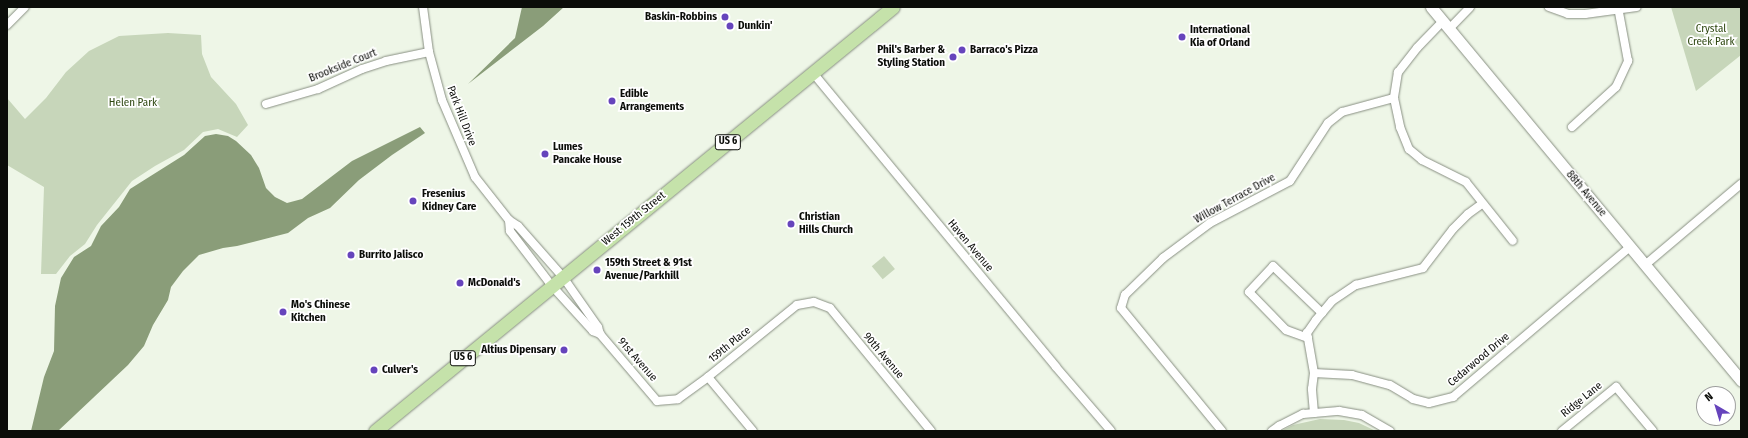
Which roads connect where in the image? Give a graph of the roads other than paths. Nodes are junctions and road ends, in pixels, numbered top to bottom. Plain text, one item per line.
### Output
1 (423, 7) edge
2 (893, 7) edge
3 (1431, 7) edge
4 (1470, 7) edge
5 (1549, 7) edge
6 (1638, 7) edge
7 (21, 8) edge
8 (1619, 8) edge
9 (7, 25) edge
10 (1446, 25) junction
11 (429, 52) junction
12 (812, 73) junction
13 (1394, 98) junction
14 (266, 104) dead end
15 (1572, 127) dead end
16 (1741, 184) edge
17 (1482, 204) junction
18 (509, 220) junction
19 (1513, 242) dead end
20 (1630, 247) junction
21 (1645, 265) junction
22 (563, 277) junction
23 (552, 286) junction
24 (814, 302) joint
25 (1322, 313) junction
26 (600, 334) junction
27 (1308, 338) junction
28 (1314, 373) junction
29 (708, 377) junction
30 (1741, 381) edge
31 (657, 401) joint
32 (1314, 414) junction
33 (375, 431) edge
34 (753, 431) edge
35 (931, 431) edge
36 (1111, 431) edge
37 (1222, 431) edge
38 (1272, 431) edge
39 (1390, 431) edge
40 (1562, 431) edge
41 (1653, 431) edge

1 - 11 street, Park Hill Drive
2 - 12 main road, West 159th Street / US 6
3 - 10 street, 88th Avenue
4 - 10 street
5 - 8 street
6 - 8 street
7 - 9 street
8 - 15 street
10 - 13 street
10 - 20 street, 88th Avenue
11 - 14 street, Brookside Court
11 - 18 street, Park Hill Drive
12 - 22 main road, West 159th Street / US 6
12 - 36 street, Haven Avenue
13 - 17 street
13 - 37 street, Willow Terrace Drive
16 - 21 street
17 - 19 street
17 - 25 street
18 - 22 street, Park Hill Drive
18 - 23 street, Park Hill Drive
20 - 21 street, 88th Avenue
20 - 28 street, Cedarwood Drive
21 - 30 street, 88th Avenue
22 - 23 main road, West 159th Street / US 6
22 - 26 street, 91st Avenue
23 - 26 street, 91st Avenue
23 - 33 main road, West 159th Street / US 6
24 - 29 street, 159th Place
24 - 35 street, 90th Avenue
25 - 27 street
25 - 27 street
26 - 31 street, 91st Avenue
27 - 28 street
28 - 32 street
29 - 31 street, 159th Place
29 - 34 street
32 - 38 street
32 - 39 street
40 - 41 street, Ridge Lane

